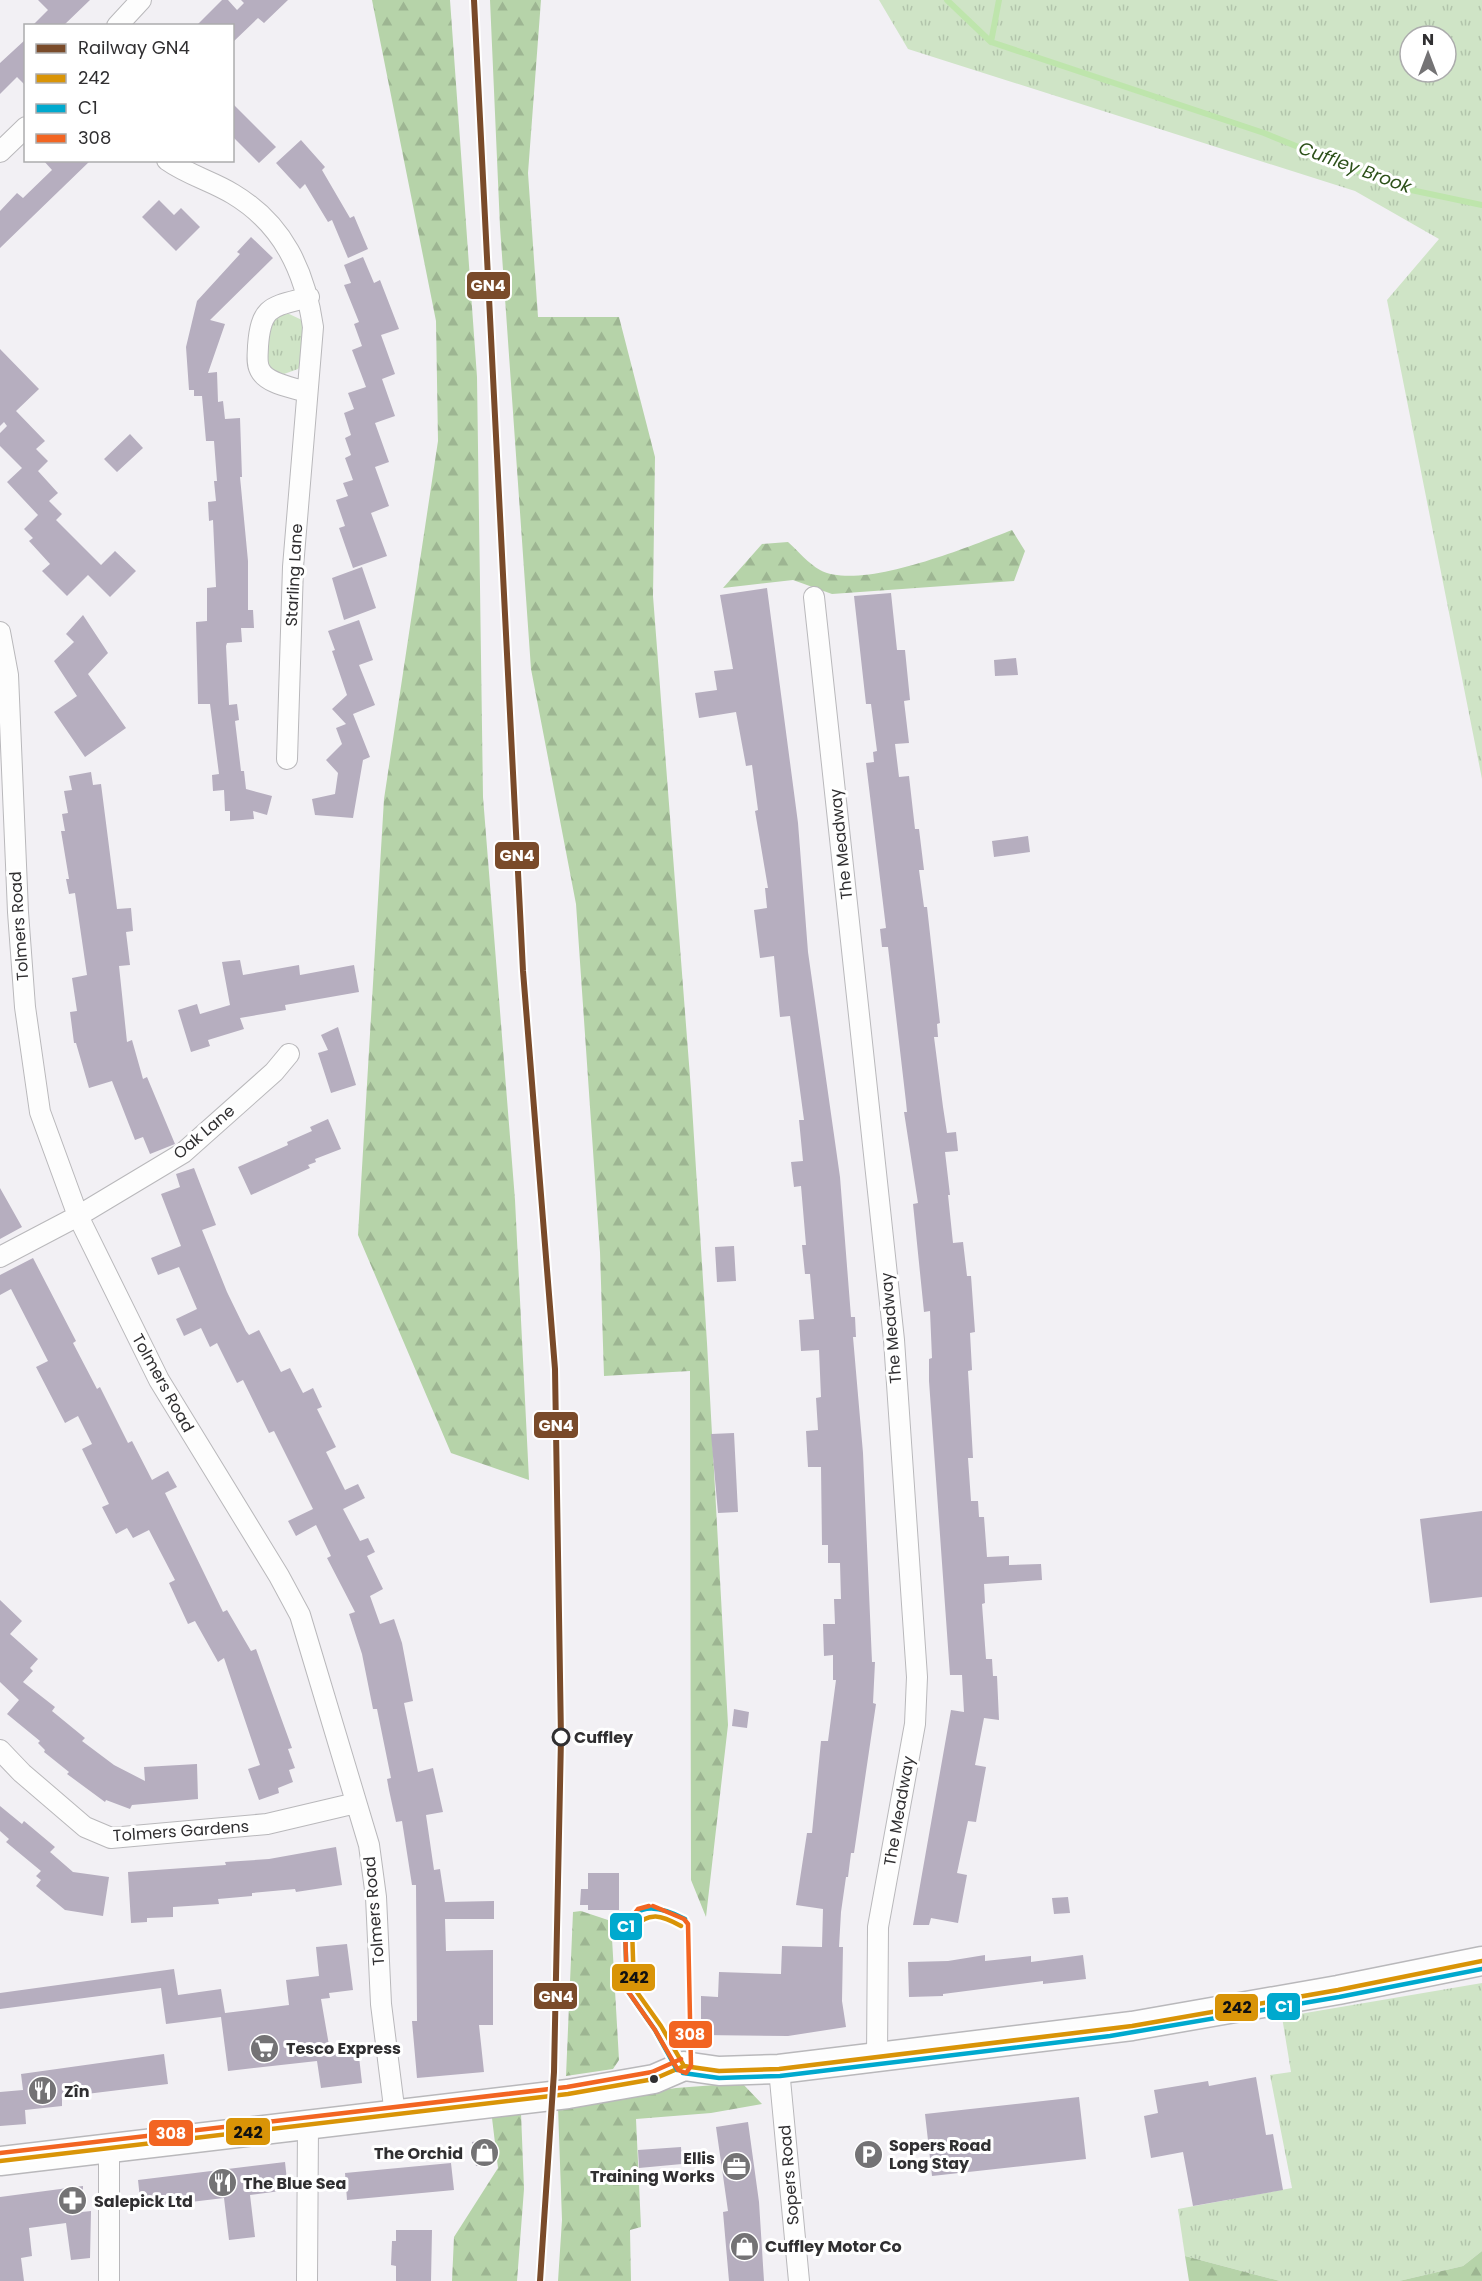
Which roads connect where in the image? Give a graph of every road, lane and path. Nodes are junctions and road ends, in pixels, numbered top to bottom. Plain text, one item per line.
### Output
1 (141, 0) edge
2 (119, 24) edge
3 (24, 129) edge
4 (0, 152) edge
5 (170, 162) edge
6 (309, 297) junction
7 (306, 392) junction
8 (814, 597) dead end
9 (0, 632) edge
10 (287, 759) dead end
11 (289, 1054) dead end
12 (78, 1216) junction
13 (0, 1257) edge
14 (0, 1750) edge
15 (356, 1803) junction
16 (1482, 1961) edge
17 (877, 2058) junction
18 (779, 2069) junction
19 (395, 2115) junction
20 (308, 2125) junction
21 (109, 2148) junction
22 (0, 2161) edge
23 (109, 2281) edge
24 (307, 2281) edge
25 (799, 2281) edge

1 - 2 street
3 - 4 street
5 - 6 street, Starling Lane
6 - 7 street, Starling Lane
6 - 7 street
7 - 10 street, Starling Lane
8 - 17 street, The Meadway
9 - 12 street, Tolmers Road
11 - 12 street, Oak Lane
12 - 13 street, Oak Lane
12 - 15 street, Tolmers Road
14 - 15 street, Tolmers Gardens
15 - 19 street, Tolmers Road
16 - 17 main road
17 - 18 main road
18 - 19 main road
18 - 25 street, Sopers Road
19 - 20 main road
20 - 21 main road
20 - 24 street
21 - 22 main road
21 - 23 street

